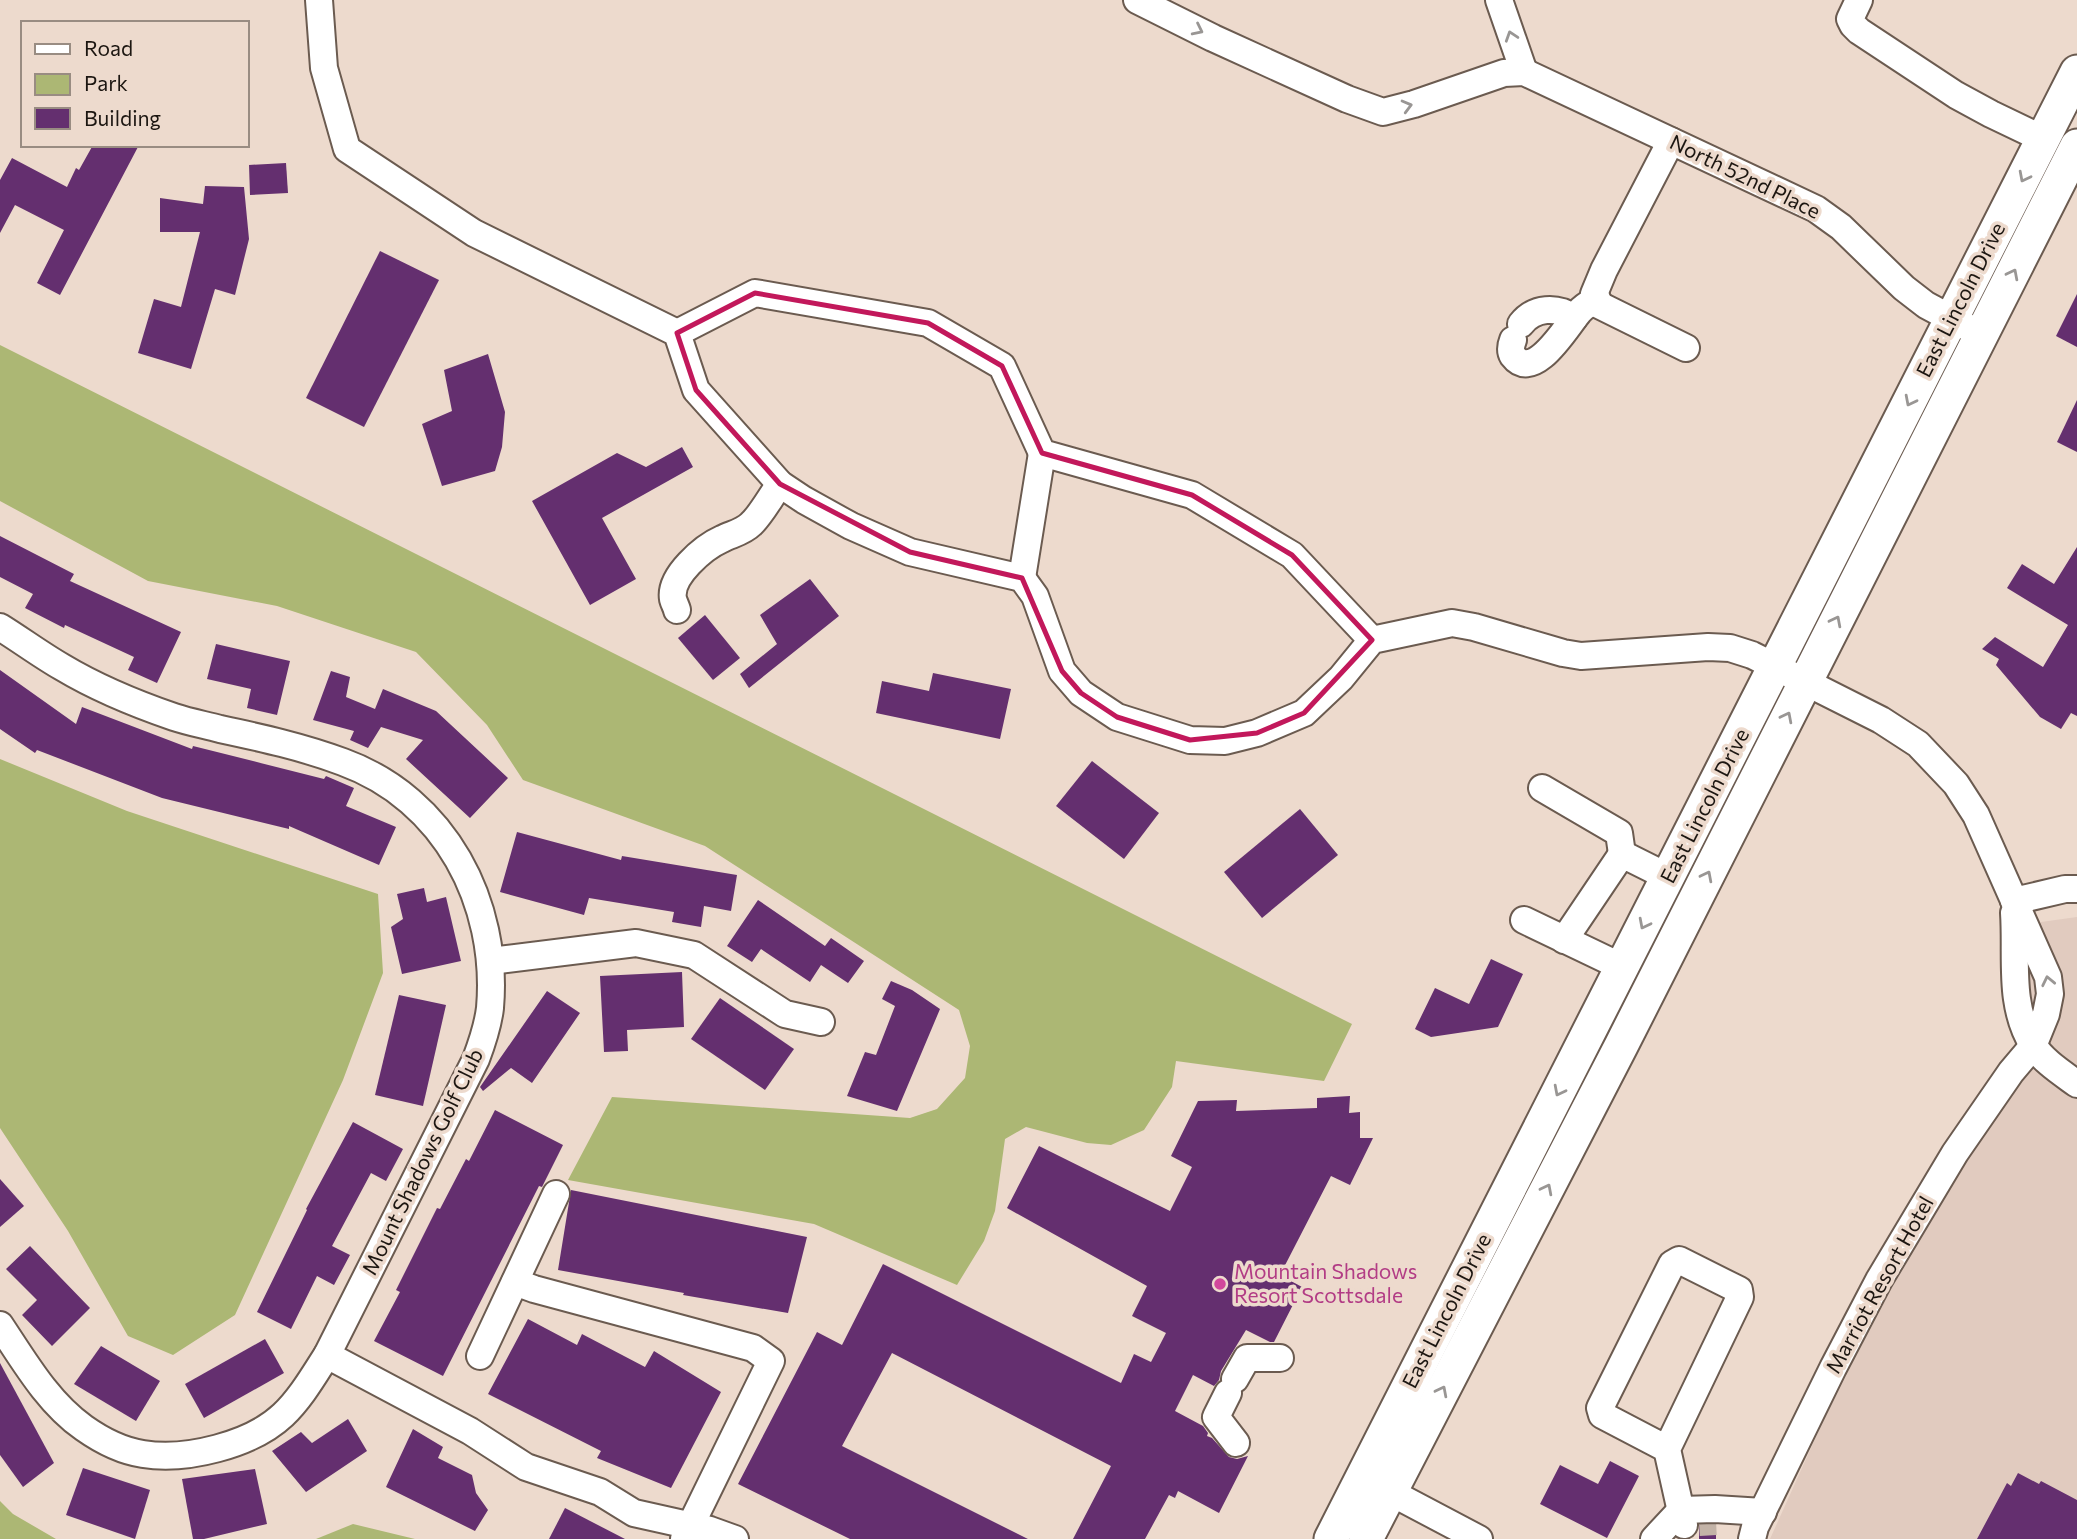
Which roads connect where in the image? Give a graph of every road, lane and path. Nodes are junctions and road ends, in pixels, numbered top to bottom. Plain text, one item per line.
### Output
1 (319, 0) edge
2 (1137, 0) edge
3 (1499, 0) edge
4 (1859, 0) edge
5 (1524, 72) junction
6 (2077, 72) edge
7 (2043, 139) junction
8 (1671, 141) junction
9 (2077, 146) edge
10 (1597, 299) junction
11 (1574, 318) junction
12 (1952, 319) junction
13 (677, 333) junction
14 (1982, 335) junction
15 (1686, 348) dead end
16 (1042, 453) junction
17 (780, 484) junction
18 (1022, 578) junction
19 (677, 610) dead end
20 (0, 627) edge
21 (1372, 640) junction
22 (1775, 667) junction
23 (1805, 682) junction
24 (1542, 788) dead end
25 (1622, 854) junction
26 (1668, 877) junction
27 (2077, 889) edge
28 (2014, 901) junction
29 (1524, 919) dead end
30 (1564, 940) junction
31 (490, 961) junction
32 (1622, 967) junction
33 (821, 1022) dead end
34 (1590, 1030) junction
35 (1621, 1046) junction
36 (2034, 1046) junction
37 (2077, 1084) edge
38 (556, 1194) dead end
39 (515, 1282) junction
40 (0, 1325) edge
41 (327, 1355) junction
42 (480, 1356) dead end
43 (1280, 1358) dead end
44 (1413, 1380) junction
45 (1236, 1443) dead end
46 (1667, 1449) junction
47 (1390, 1492) junction
48 (1695, 1520) junction
49 (1757, 1526) edge
50 (687, 1533) edge
51 (735, 1539) edge
52 (1331, 1539) edge
53 (1366, 1539) edge
54 (1479, 1539) edge
55 (1655, 1539) edge

1 - 13 street
2 -> 5 street
5 -> 3 street
4 - 7 street
5 - 8 street, North 52nd Place
6 - 7 main road, East Lincoln Drive
7 -> 12 main road, East Lincoln Drive
8 - 10 street
8 - 12 street, North 52nd Place
14 -> 9 main road, East Lincoln Drive
10 - 11 street
10 - 15 street
11 - 11 street
12 - 14 street, North 52nd Place
12 -> 22 main road, East Lincoln Drive
13 - 16 street
13 - 17 street
23 -> 14 main road, East Lincoln Drive
16 - 18 street
16 - 21 street
17 - 18 street
17 - 19 street
18 - 21 street
20 - 31 street, Mount Shadows Golf Club
21 - 22 street
22 - 23 street
22 - 26 main road, East Lincoln Drive
23 - 28 street
35 -> 23 main road, East Lincoln Drive
24 - 25 street
25 - 26 street
25 - 30 street
26 -> 32 main road, East Lincoln Drive
27 - 28 street
28 - 36 street
29 - 30 street
30 - 32 street
31 - 33 street
31 - 41 street, Mount Shadows Golf Club
32 - 34 main road, East Lincoln Drive
34 - 35 main road
34 -> 44 main road, East Lincoln Drive
47 -> 35 main road, East Lincoln Drive
36 - 37 street
36 - 49 street, Marriot Resort Hotel
38 - 39 street
39 - 42 street
39 - 50 street
40 - 41 street, Mount Shadows Golf Club
41 - 50 street
43 - 45 street
44 - 52 main road, East Lincoln Drive
44 - 53 main road
46 - 46 street
46 - 48 street
47 - 53 main road, East Lincoln Drive
47 - 54 street
48 - 49 street
48 - 49 street
48 - 55 street
50 - 51 street

